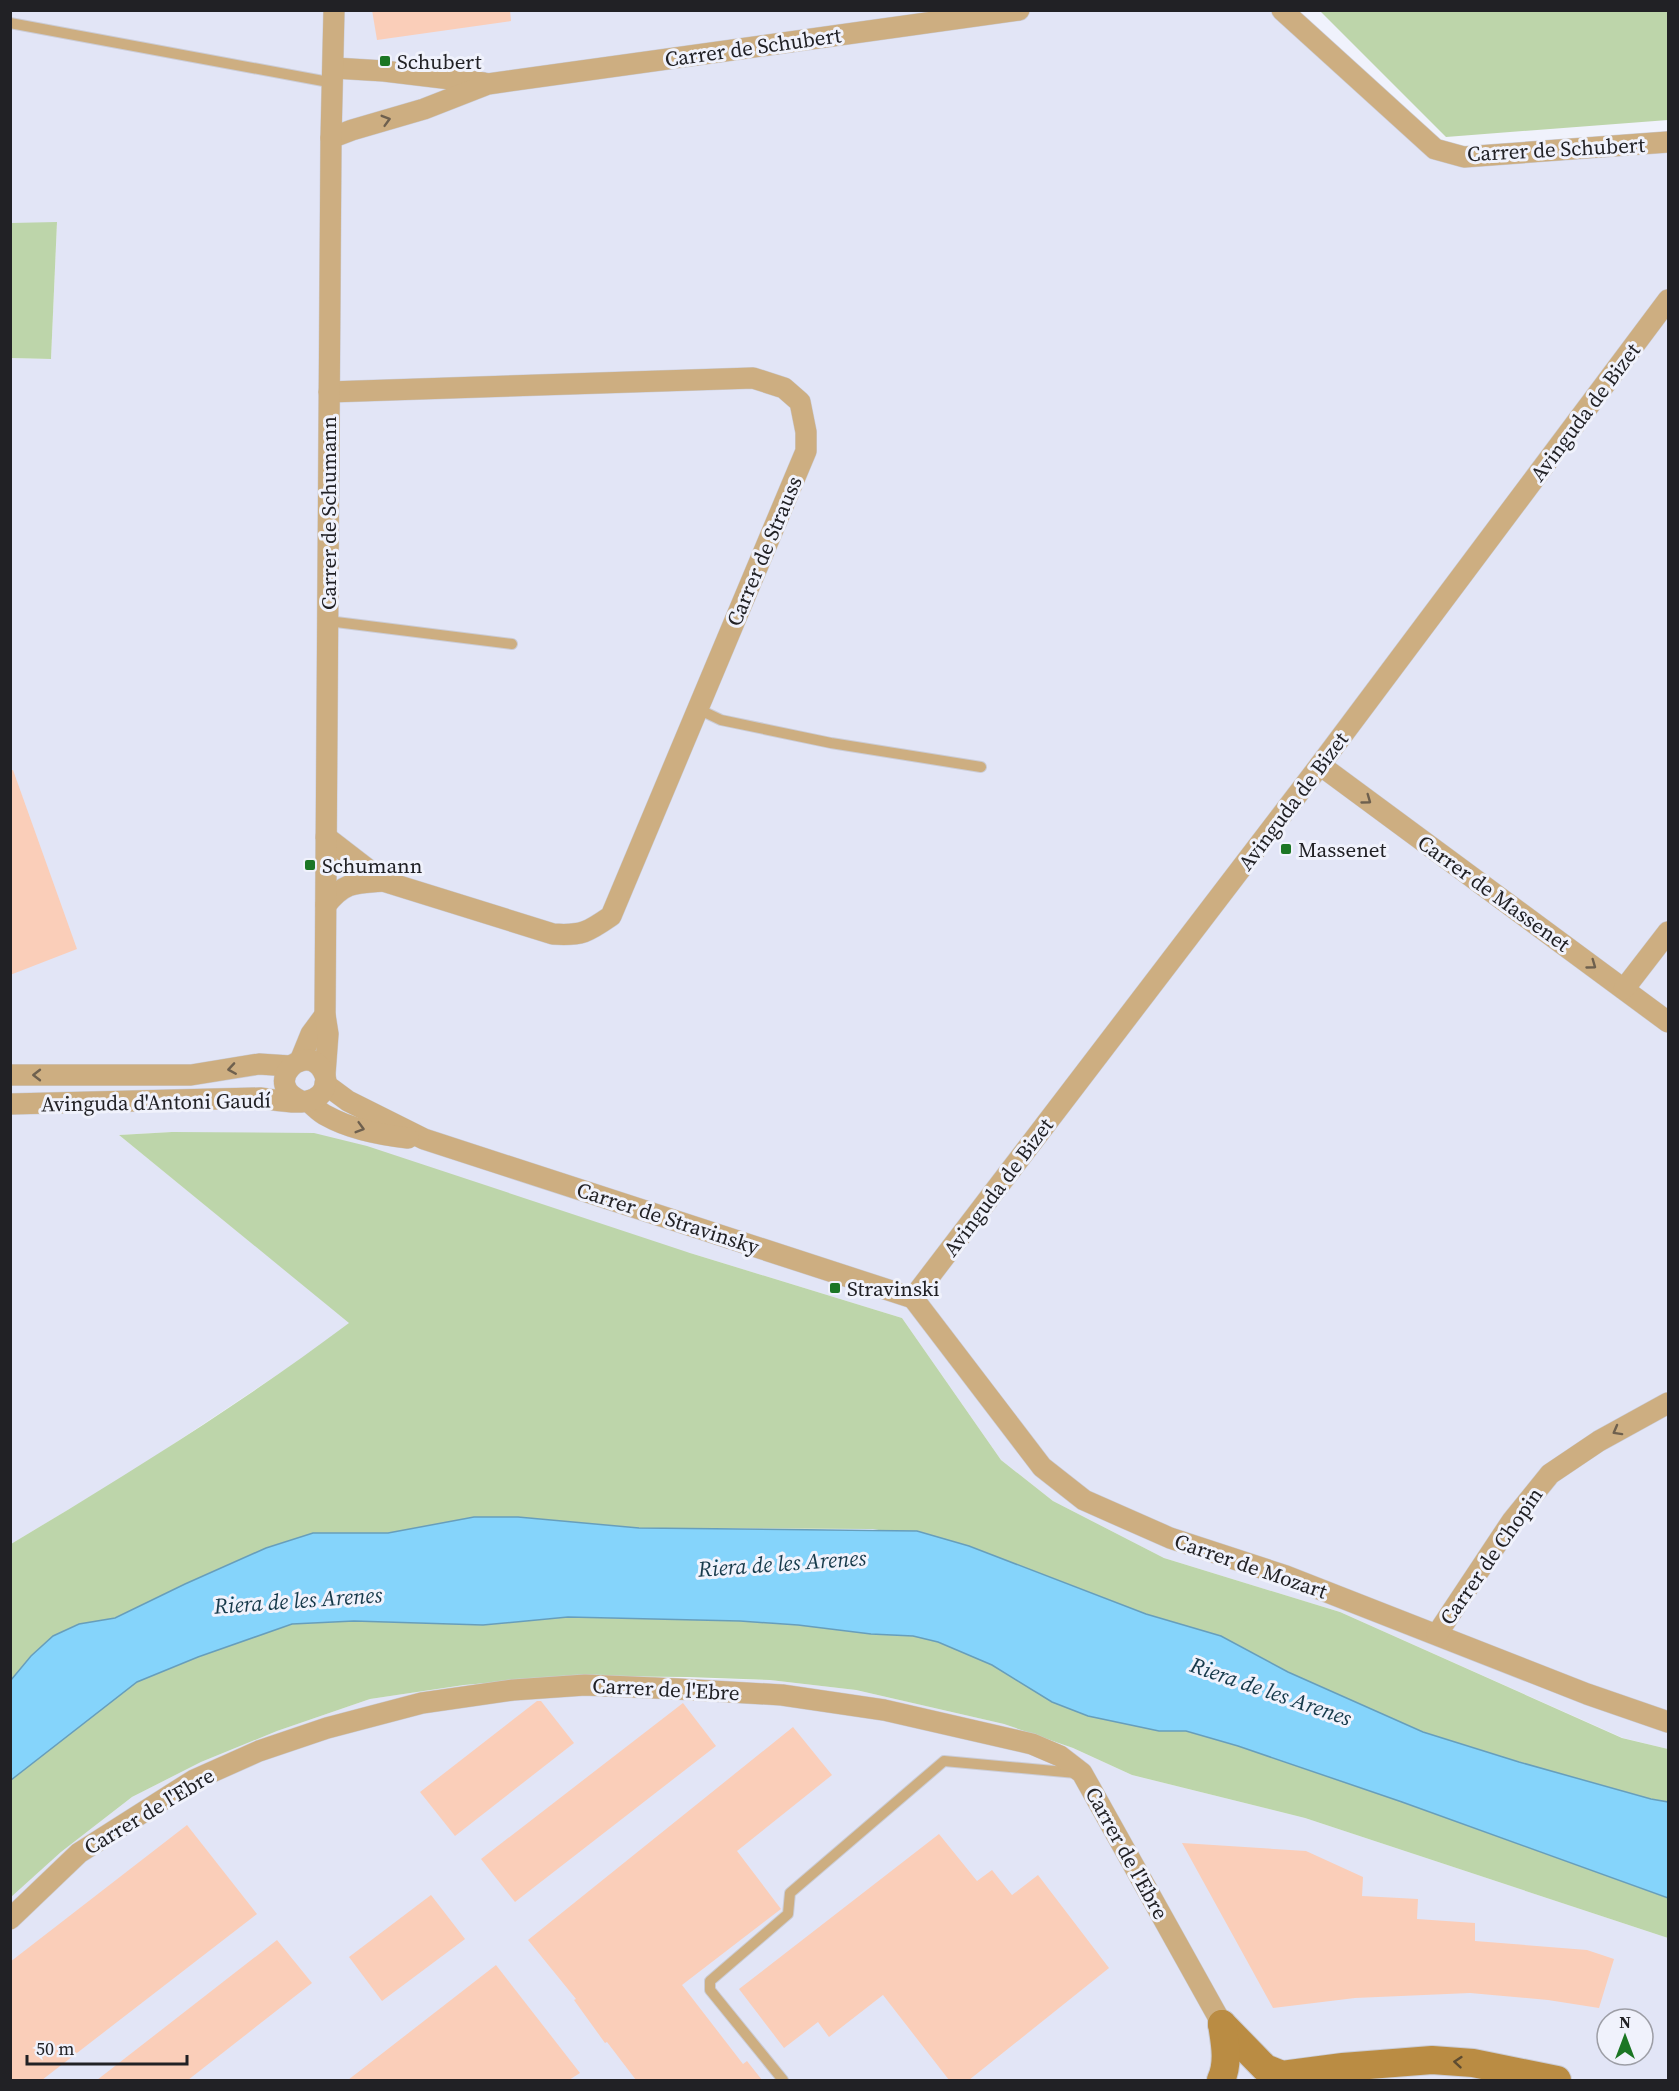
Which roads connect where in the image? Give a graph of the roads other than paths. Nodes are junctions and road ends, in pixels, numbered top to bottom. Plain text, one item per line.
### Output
1 (334, 10) edge
2 (1019, 10) edge
3 (1282, 10) edge
4 (10, 23) edge
5 (334, 76) junction
6 (488, 84) junction
7 (331, 138) junction
8 (1668, 142) edge
9 (1668, 300) edge
10 (329, 392) junction
11 (328, 621) junction
12 (512, 644) dead end
13 (698, 709) junction
14 (1320, 765) junction
15 (981, 767) dead end
16 (326, 837) junction
17 (383, 881) junction
18 (326, 904) junction
19 (1668, 932) edge
20 (1624, 989) junction
21 (325, 1015) junction
22 (1668, 1022) edge
23 (295, 1064) junction
24 (10, 1075) edge
25 (325, 1079) junction
26 (305, 1101) junction
27 (10, 1104) edge
28 (424, 1139) junction
29 (913, 1298) junction
30 (1668, 1403) edge
31 (1437, 1634) junction
32 (1668, 1722) edge
33 (1082, 1773) junction
34 (10, 1919) edge
35 (1222, 2024) junction
36 (783, 2080) edge
37 (1221, 2080) edge
38 (1499, 2080) edge
39 (1546, 2080) edge
40 (1557, 2080) edge

1 - 5 street, Carrer de Schumann
2 - 6 street, Carrer de Schubert
3 - 8 street, Carrer de Schubert
4 - 5 lane
5 - 6 street, Carrer de Schubert
5 - 7 street, Carrer de Schumann
7 -> 6 street, Carrer de Schubert
7 - 10 street, Carrer de Schumann
9 - 14 street, Avinguda de Bizet
10 - 11 street, Carrer de Schumann
10 - 13 street, Carrer de Strauss
11 - 12 lane
11 - 16 street, Carrer de Schumann
13 - 15 lane
13 - 17 street, Carrer de Strauss
14 -> 20 street, Carrer de Massenet
14 - 29 street, Avinguda de Bizet
16 - 17 street, Carrer de Strauss
16 - 18 street, Carrer de Schumann
17 - 18 street, Carrer de Strauss
18 - 21 street, Carrer de Schumann
19 - 20 street
20 - 22 street, Carrer de Massenet
21 - 23 street
21 - 25 street, Carrer de Schumann
23 -> 24 street, Avinguda d'Antoni Gaudí
23 - 25 street
23 - 26 street
25 - 26 street
25 - 28 street, Carrer de Stravinsky
26 - 27 street, Avinguda d'Antoni Gaudí
26 -> 28 street, Carrer de Stravinsky
28 - 29 street, Carrer de Stravinsky
29 - 31 street, Carrer de Mozart
30 -> 31 street, Carrer de Chopin
31 - 32 street, Carrer de Mozart
33 - 34 street, Carrer de l'Ebre
33 - 35 street, Carrer de l'Ebre
33 - 36 lane
35 - 37 main road
40 -> 35 main road
38 - 39 main road

